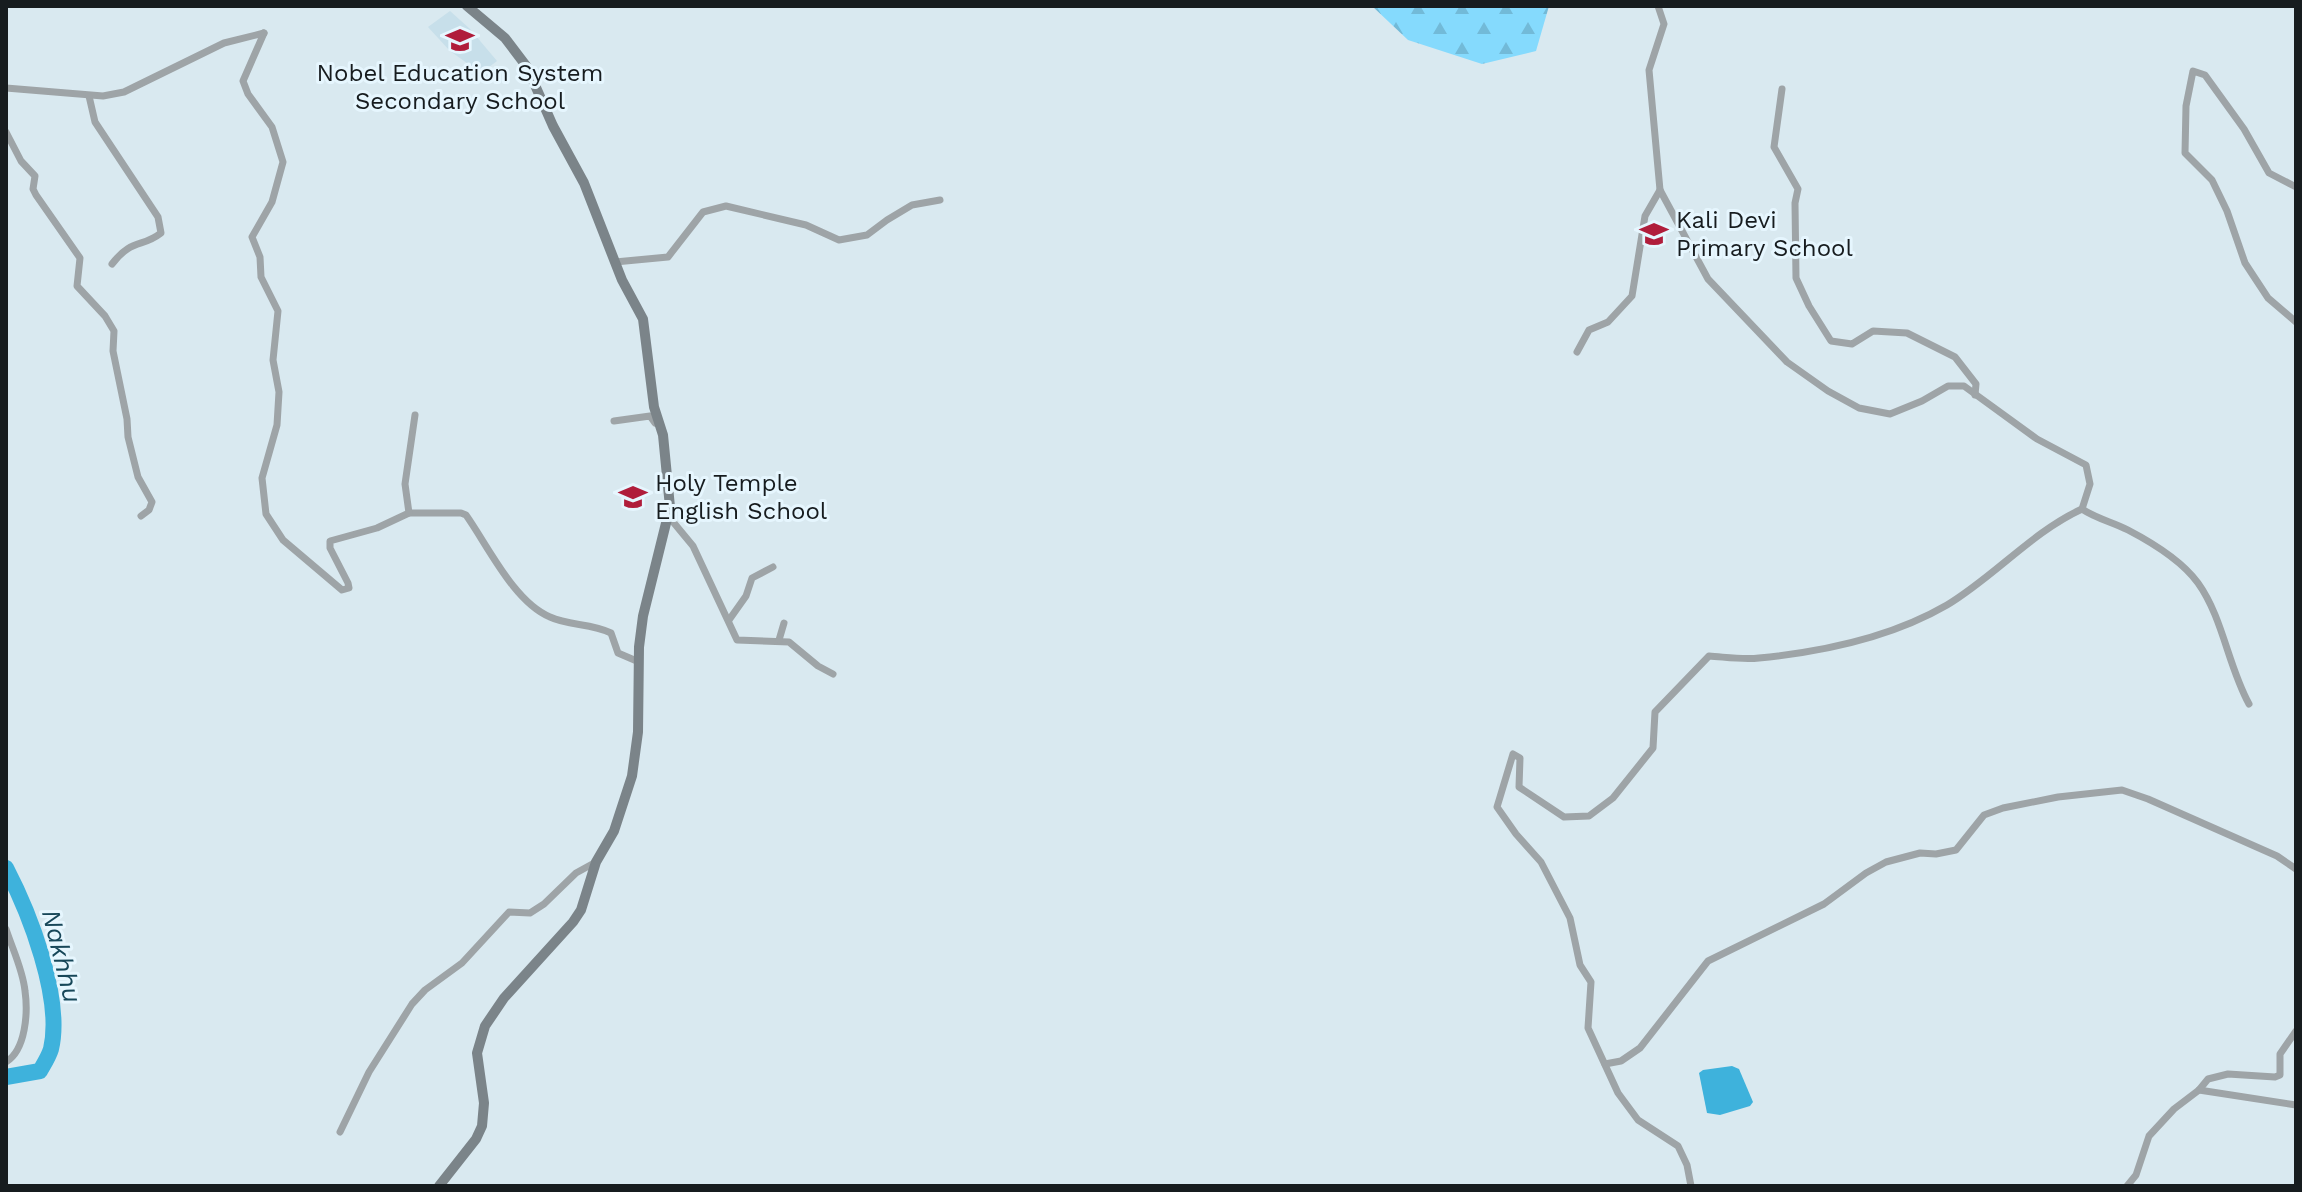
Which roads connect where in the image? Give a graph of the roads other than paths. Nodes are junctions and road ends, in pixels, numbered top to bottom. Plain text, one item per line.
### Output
1 (467, 6) edge
2 (1658, 6) edge
3 (6, 88) edge
4 (1782, 89) dead end
5 (89, 96) junction
6 (6, 132) edge
7 (2296, 187) edge
8 (1660, 190) junction
9 (940, 200) dead end
10 (615, 262) junction
11 (112, 264) dead end
12 (2296, 322) edge
13 (1577, 352) dead end
14 (1975, 395) junction
15 (415, 415) dead end
16 (614, 421) dead end
17 (663, 435) junction
18 (2082, 509) junction
19 (409, 513) junction
20 (141, 516) dead end
21 (669, 517) junction
22 (773, 567) dead end
23 (729, 620) junction
24 (784, 623) dead end
25 (779, 640) junction
26 (639, 662) junction
27 (833, 674) dead end
28 (2249, 704) dead end
29 (596, 862) junction
30 (2296, 869) edge
31 (6, 929) edge
32 (2296, 1031) edge
33 (6, 1062) edge
34 (1605, 1064) junction
35 (2199, 1090) junction
36 (2294, 1105) edge
37 (340, 1132) dead end
38 (439, 1186) edge
39 (1691, 1186) edge
40 (2127, 1186) edge

1 - 10 main road
2 - 8 street
3 - 5 street
4 - 14 street
5 - 11 street
5 - 19 street
6 - 20 street
7 - 12 street
8 - 13 street
8 - 14 street
9 - 10 street
10 - 17 main road
14 - 18 street
15 - 19 street
16 - 17 street
17 - 21 main road
18 - 28 street
18 - 34 street
19 - 26 street
21 - 23 street
21 - 26 main road
22 - 23 street
23 - 25 street
24 - 25 street
25 - 27 street
26 - 29 main road
29 - 37 street
29 - 38 main road
30 - 34 street
31 - 33 street
32 - 35 street
34 - 39 street
35 - 36 street
35 - 40 street

